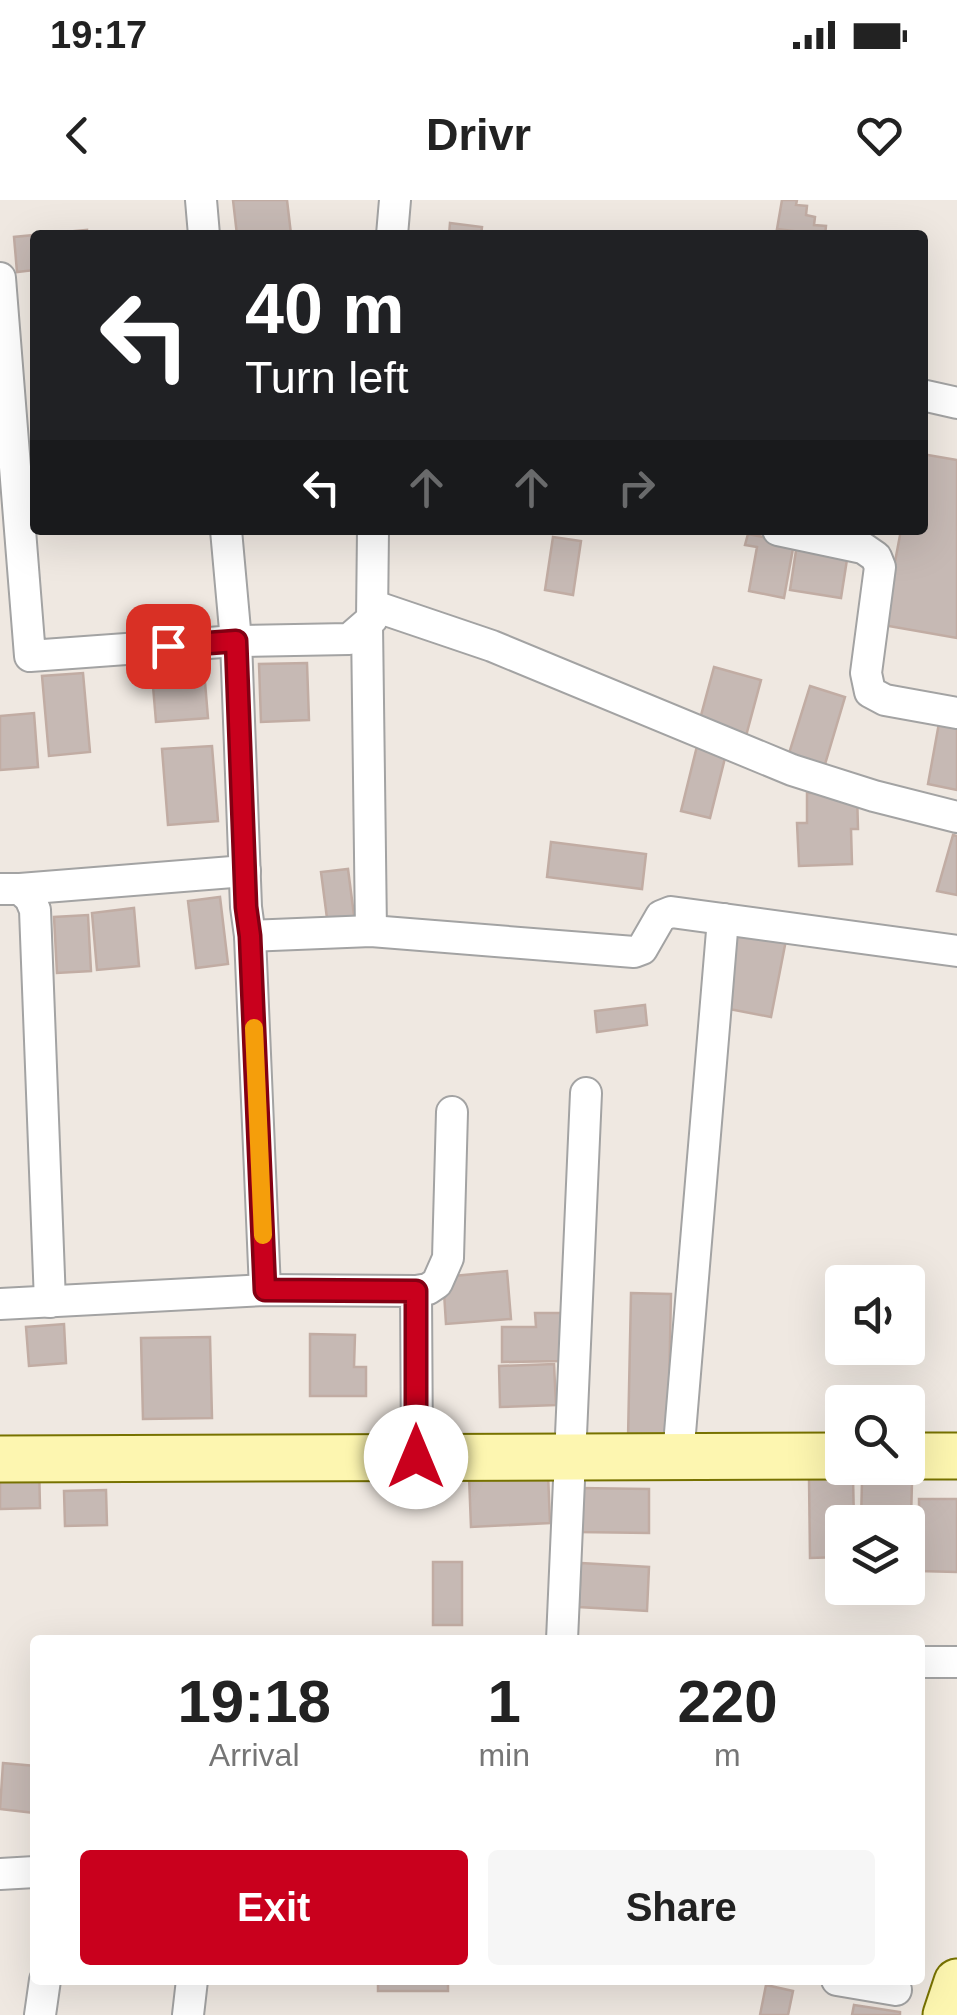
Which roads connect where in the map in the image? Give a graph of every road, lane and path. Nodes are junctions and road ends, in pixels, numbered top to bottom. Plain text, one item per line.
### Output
1 (201, 200) edge
2 (395, 200) edge
3 (204, 230) edge
4 (392, 230) edge
5 (0, 278) edge
6 (928, 397) edge
7 (957, 403) edge
8 (7, 446) edge
9 (226, 535) edge
10 (374, 535) edge
11 (802, 535) edge
12 (371, 616) junction
13 (236, 641) junction
14 (15, 657) edge
15 (957, 712) edge
16 (957, 817) edge
17 (245, 871) junction
18 (10, 889) edge
19 (723, 919) junction
20 (370, 931) junction
21 (250, 936) junction
22 (957, 951) edge
23 (586, 1093) dead end
24 (452, 1112) dead end
25 (265, 1290) junction
26 (416, 1291) junction
27 (50, 1302) junction
28 (0, 1304) edge
29 (678, 1456) junction
30 (825, 1456) edge
31 (925, 1456) edge
32 (957, 1456) edge
33 (416, 1457) junction
34 (571, 1457) junction
35 (0, 1459) edge
36 (562, 1635) edge
37 (925, 1662) edge
38 (957, 1662) edge
39 (30, 1872) edge
40 (0, 1874) edge
41 (957, 1982) edge
42 (43, 1985) edge
43 (191, 1985) edge
44 (866, 1985) edge
45 (896, 1990) dead end
46 (40, 2015) edge
47 (188, 2015) edge
48 (946, 2015) edge

1 - 3 street
2 - 4 street
5 - 8 street
6 - 7 street
8 - 14 street
9 - 13 street
10 - 12 street
11 - 15 street
12 - 13 street
12 - 16 street
12 - 20 street
13 - 14 street
13 - 17 street
17 - 18 street
17 - 21 street
18 - 27 street
19 - 20 street
19 - 22 street
19 - 29 street
20 - 21 street
21 - 25 street
23 - 34 street
24 - 26 street
25 - 26 street
25 - 27 street
26 - 33 street
27 - 28 street
29 - 30 street
29 - 34 street
31 - 32 street
33 - 34 street
33 - 35 street
34 - 36 street
37 - 38 street
39 - 40 street
41 - 48 street
42 - 46 street
43 - 47 street
44 - 45 street

